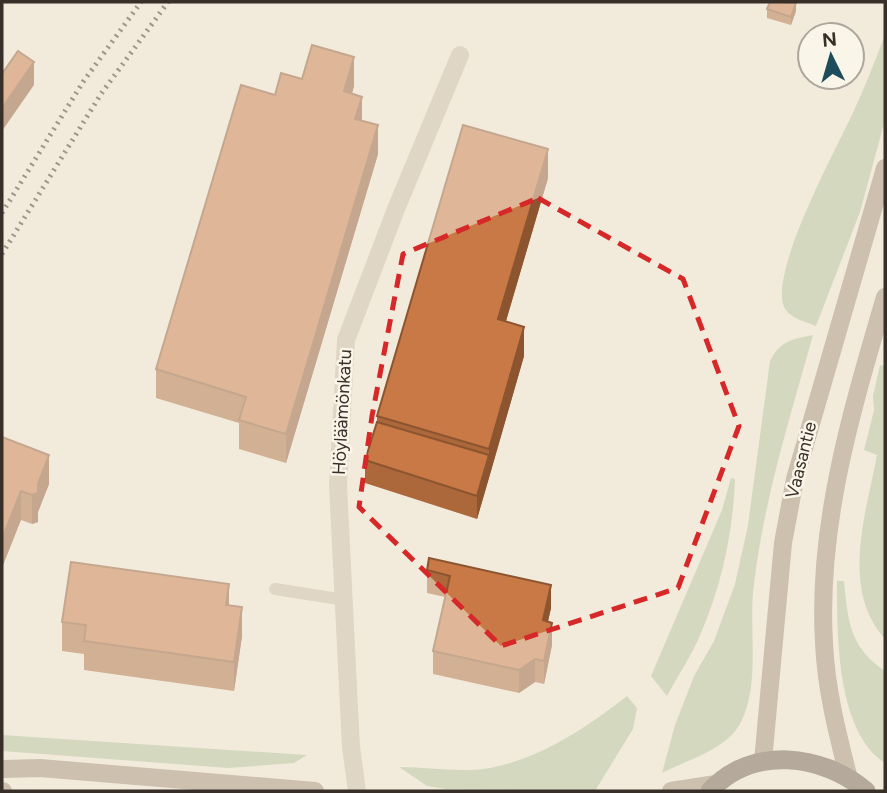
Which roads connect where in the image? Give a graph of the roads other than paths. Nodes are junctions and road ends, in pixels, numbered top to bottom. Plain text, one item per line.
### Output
1 (460, 55) dead end
2 (885, 168) edge
3 (885, 297) edge
4 (275, 589) dead end
5 (345, 600) junction
6 (764, 761) junction
7 (2, 769) edge
8 (848, 775) junction
9 (713, 788) edge
10 (315, 791) edge
11 (357, 791) edge
12 (671, 791) edge
13 (866, 791) edge

1 - 5 street, Höyläämönkatu
2 - 6 main road, Vaasantie
3 - 8 main road
4 - 5 lane
5 - 11 street, Höyläämönkatu
6 - 8 highway
6 - 9 highway
7 - 10 main road
8 - 13 highway
9 - 12 main road

